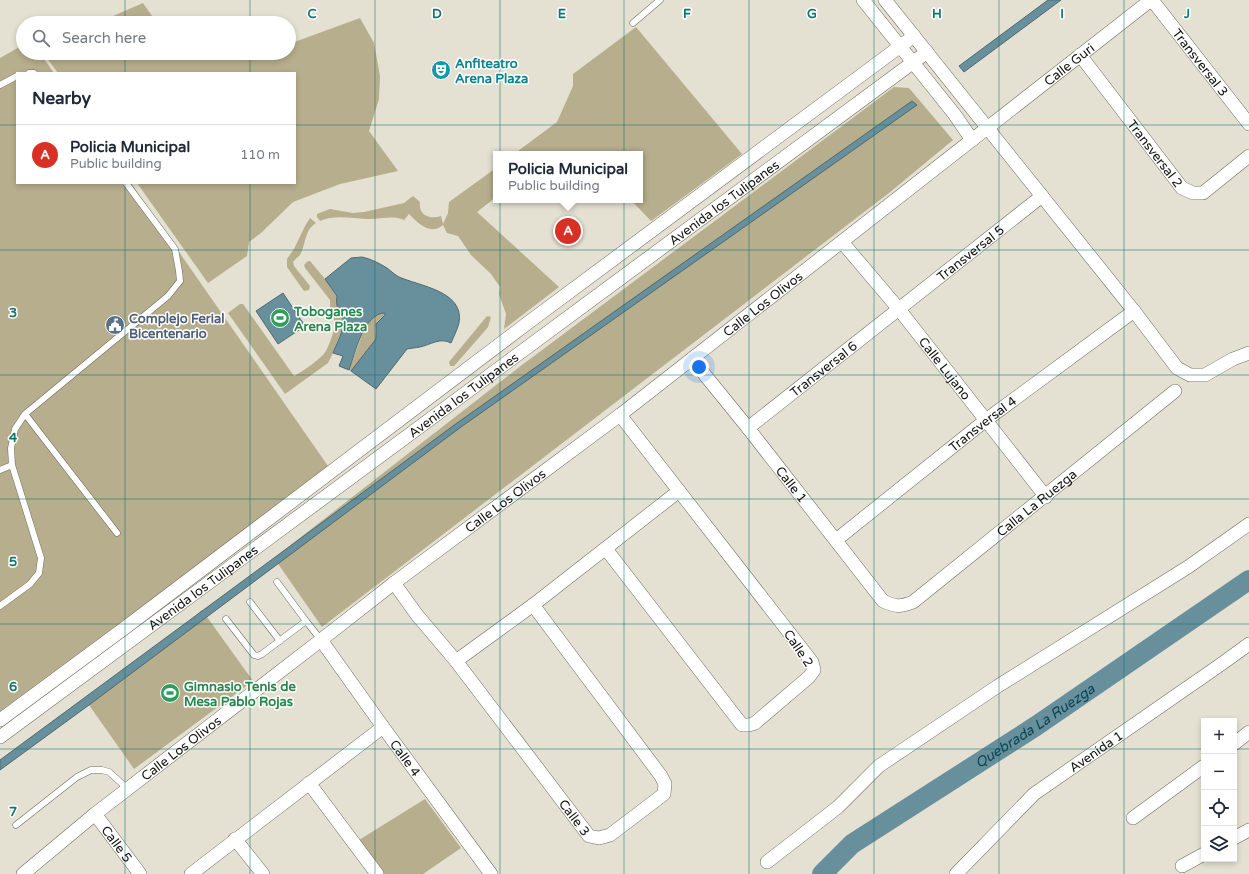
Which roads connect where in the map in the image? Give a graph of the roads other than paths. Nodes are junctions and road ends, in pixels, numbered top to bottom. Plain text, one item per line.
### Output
1 (660, 0) edge
2 (863, 0) edge
3 (885, 0) edge
4 (1151, 0) edge
5 (633, 23) dead end
6 (914, 36) junction
7 (900, 46) junction
8 (927, 52) junction
9 (1080, 56) junction
10 (913, 62) junction
11 (16, 77) edge
12 (0, 85) edge
13 (1249, 124) edge
14 (987, 128) junction
15 (972, 140) junction
16 (1249, 156) edge
17 (127, 184) edge
18 (1042, 196) junction
19 (842, 242) junction
20 (588, 278) junction
21 (600, 294) junction
22 (898, 308) junction
23 (1134, 312) junction
24 (1249, 353) edge
25 (692, 359) junction
26 (1175, 391) dead end
27 (25, 414) junction
28 (620, 415) junction
29 (986, 420) junction
30 (748, 428) junction
31 (12, 465) junction
32 (0, 470) edge
33 (679, 491) junction
34 (1046, 496) junction
35 (1249, 524) edge
36 (118, 532) dead end
37 (836, 540) junction
38 (606, 549) junction
39 (277, 582) dead end
40 (394, 583) junction
41 (250, 602) dead end
42 (533, 605) junction
43 (0, 606) edge
44 (894, 606) joint
45 (226, 619) dead end
46 (306, 621) junction
47 (321, 640) junction
48 (280, 641) junction
49 (1249, 644) edge
50 (456, 661) junction
51 (50, 683) junction
52 (58, 694) junction
53 (0, 720) edge
54 (382, 727) junction
55 (1249, 732) edge
56 (0, 737) edge
57 (1237, 742) edge
58 (1201, 768) edge
59 (309, 783) junction
60 (128, 789) junction
61 (95, 814) junction
62 (1133, 818) dead end
63 (16, 825) dead end
64 (1249, 830) edge
65 (1237, 836) edge
66 (235, 839) junction
67 (1201, 856) edge
68 (767, 862) dead end
69 (1182, 866) dead end
70 (23, 874) edge
71 (140, 874) edge
72 (191, 874) edge
73 (263, 874) edge
74 (377, 874) edge
75 (492, 874) edge
76 (956, 874) edge

1 - 5 lane
2 - 7 street
3 - 6 street
4 - 9 street, Calle Guri
4 - 13 street, Transversal 3
6 - 7 street, Avenida los Tulipanes
6 - 8 street
7 - 10 street
7 - 20 street, Avenida los Tulipanes
8 - 10 street, Avenida los Tulipanes
8 - 14 street
9 - 14 street, Calle Guri
9 - 16 street, Transversal 2
10 - 15 street
10 - 21 street, Avenida los Tulipanes
11 - 12 lane
14 - 15 street, Calle Los Olivos
14 - 18 street
15 - 19 street, Calle Los Olivos
17 - 27 lane
18 - 22 street, Transversal 5
18 - 23 street
19 - 22 street, Calle Lujano
19 - 25 street, Calle Los Olivos
20 - 21 street
20 - 51 street, Avenida los Tulipanes
21 - 52 street, Avenida los Tulipanes
22 - 29 street, Calle Lujano
22 - 30 street, Transversal 6
23 - 24 street
23 - 29 street, Transversal 4
25 - 28 street, Calle Los Olivos
25 - 30 street, Calle 1
26 - 34 street, Calla La Ruezga
27 - 31 lane
27 - 36 lane
28 - 33 street, Calle 2
28 - 40 street, Calle Los Olivos
29 - 34 street, Calle Lujano
29 - 37 street, Transversal 4
30 - 37 street, Calle 1
31 - 32 lane
31 - 43 lane
33 - 38 street
33 - 38 street, Calle 2
34 - 44 street, Calla La Ruezga
35 - 68 street
37 - 44 street, Calle 1
38 - 42 street
39 - 46 lane
40 - 47 street, Calle Los Olivos
40 - 50 street, Calle 3
41 - 48 lane
42 - 50 street
42 - 50 street, Calle 3
45 - 48 lane
46 - 47 lane
46 - 48 lane
47 - 54 street, Calle 4
47 - 60 street, Calle Los Olivos
49 - 76 street, Avenida 1
51 - 52 street
51 - 53 street, Avenida los Tulipanes
52 - 56 street, Avenida los Tulipanes
54 - 59 street
54 - 75 street, Calle 4
55 - 57 street
58 - 62 street
59 - 66 street
59 - 74 street
60 - 61 street, Calle Los Olivos
60 - 63 lane
61 - 70 street, Calle Los Olivos
61 - 71 street, Calle 5
64 - 65 street
66 - 72 street
66 - 73 street
67 - 69 street

